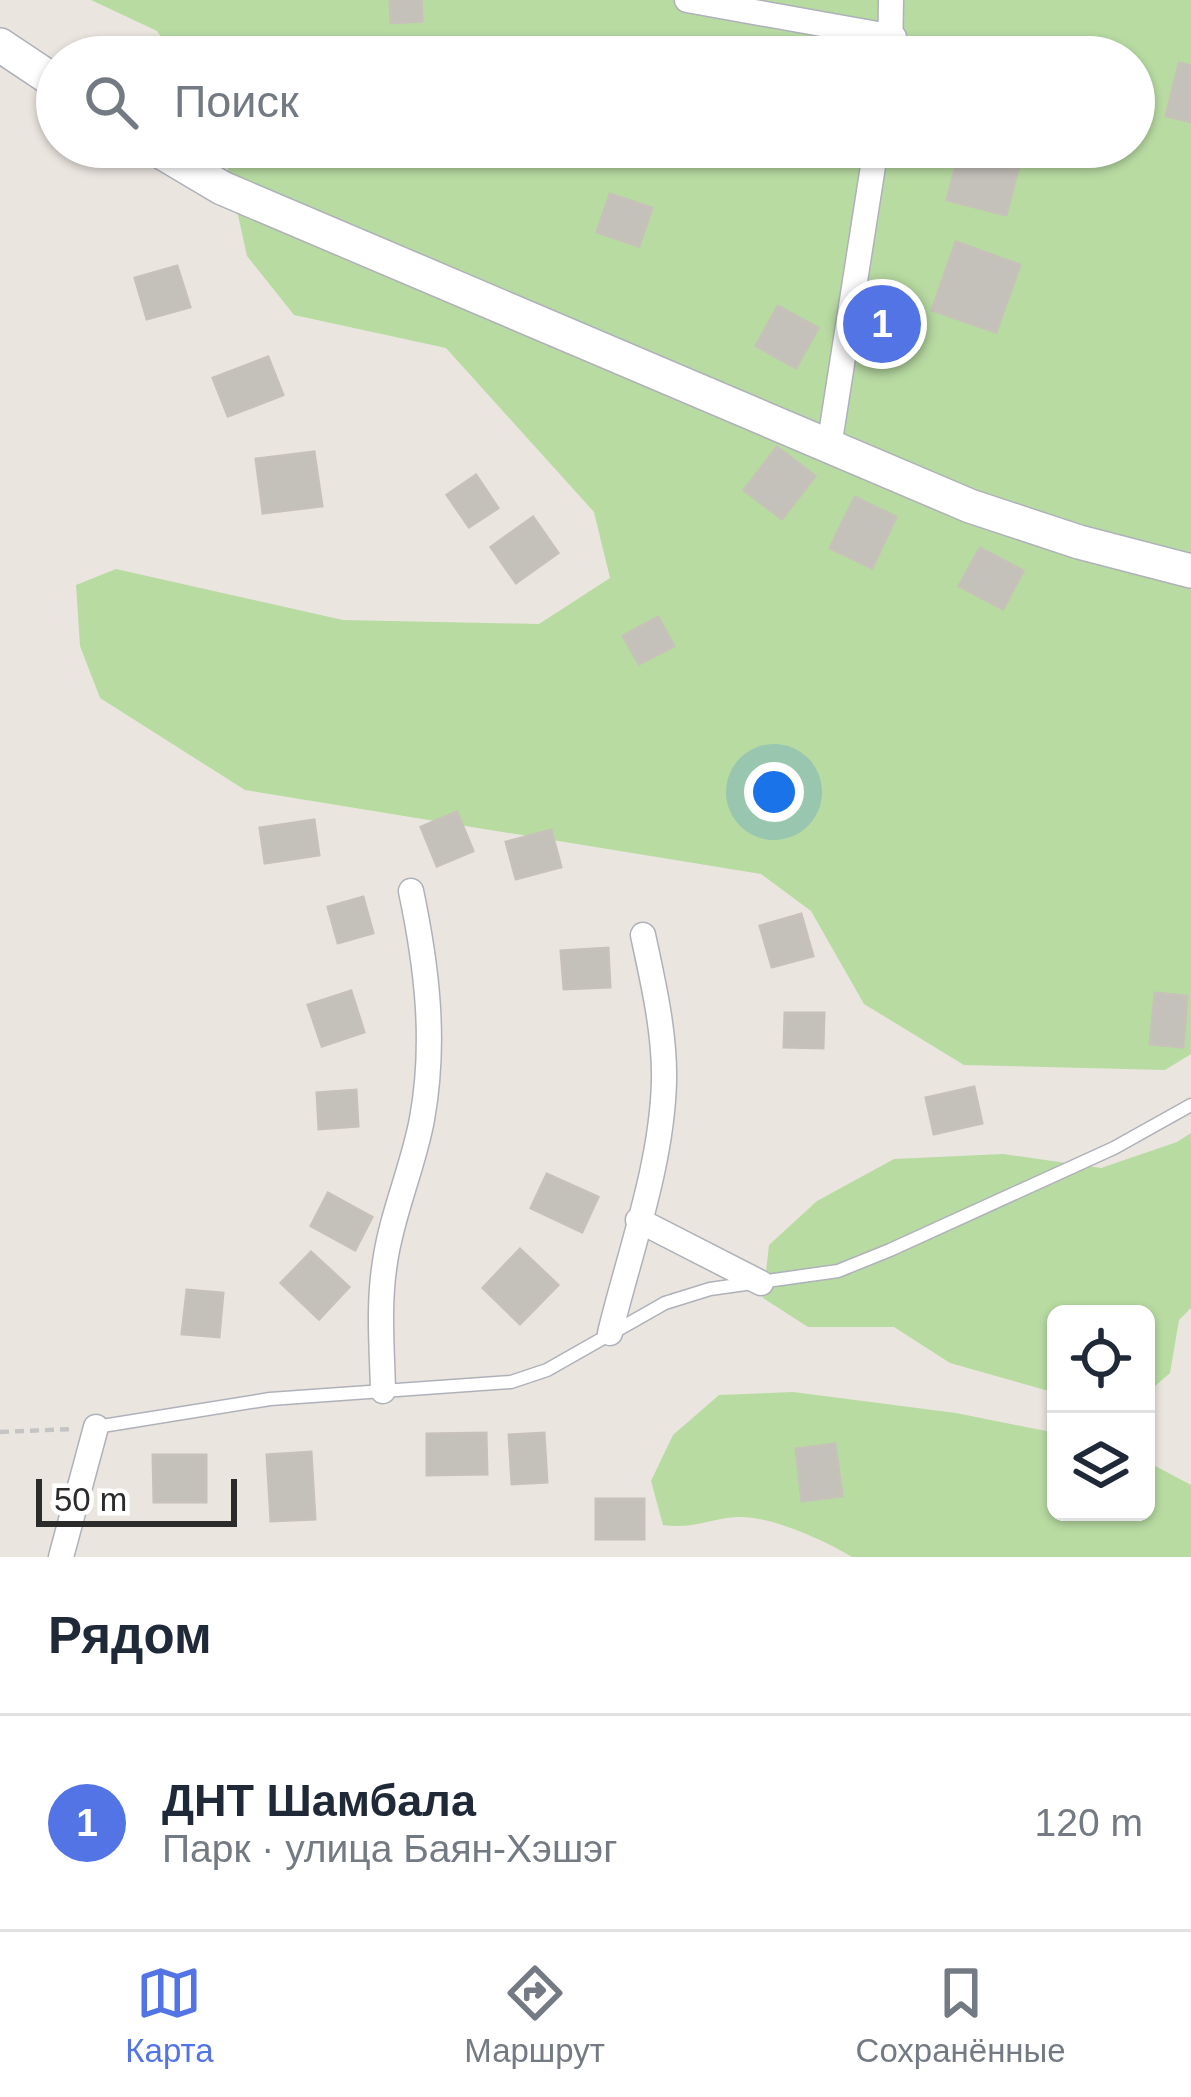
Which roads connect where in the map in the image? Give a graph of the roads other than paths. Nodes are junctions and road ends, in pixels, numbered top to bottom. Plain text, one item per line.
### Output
1 (687, 0) edge
2 (891, 0) edge
3 (844, 36) edge
4 (892, 36) edge
5 (0, 45) edge
6 (36, 69) edge
7 (188, 168) edge
8 (873, 168) edge
9 (829, 447) junction
10 (1191, 571) edge
11 (411, 891) dead end
12 (643, 934) dead end
13 (1191, 1105) edge
14 (638, 1220) junction
15 (761, 1283) junction
16 (610, 1333) junction
17 (382, 1391) junction
18 (96, 1427) joint
19 (61, 1557) edge

1 - 3 street
2 - 4 street
5 - 6 street
7 - 9 street
8 - 9 street
9 - 10 street
11 - 17 street
12 - 14 street
13 - 15 lane
14 - 15 street
14 - 16 street
15 - 16 lane
16 - 17 lane
17 - 18 lane
18 - 19 street

